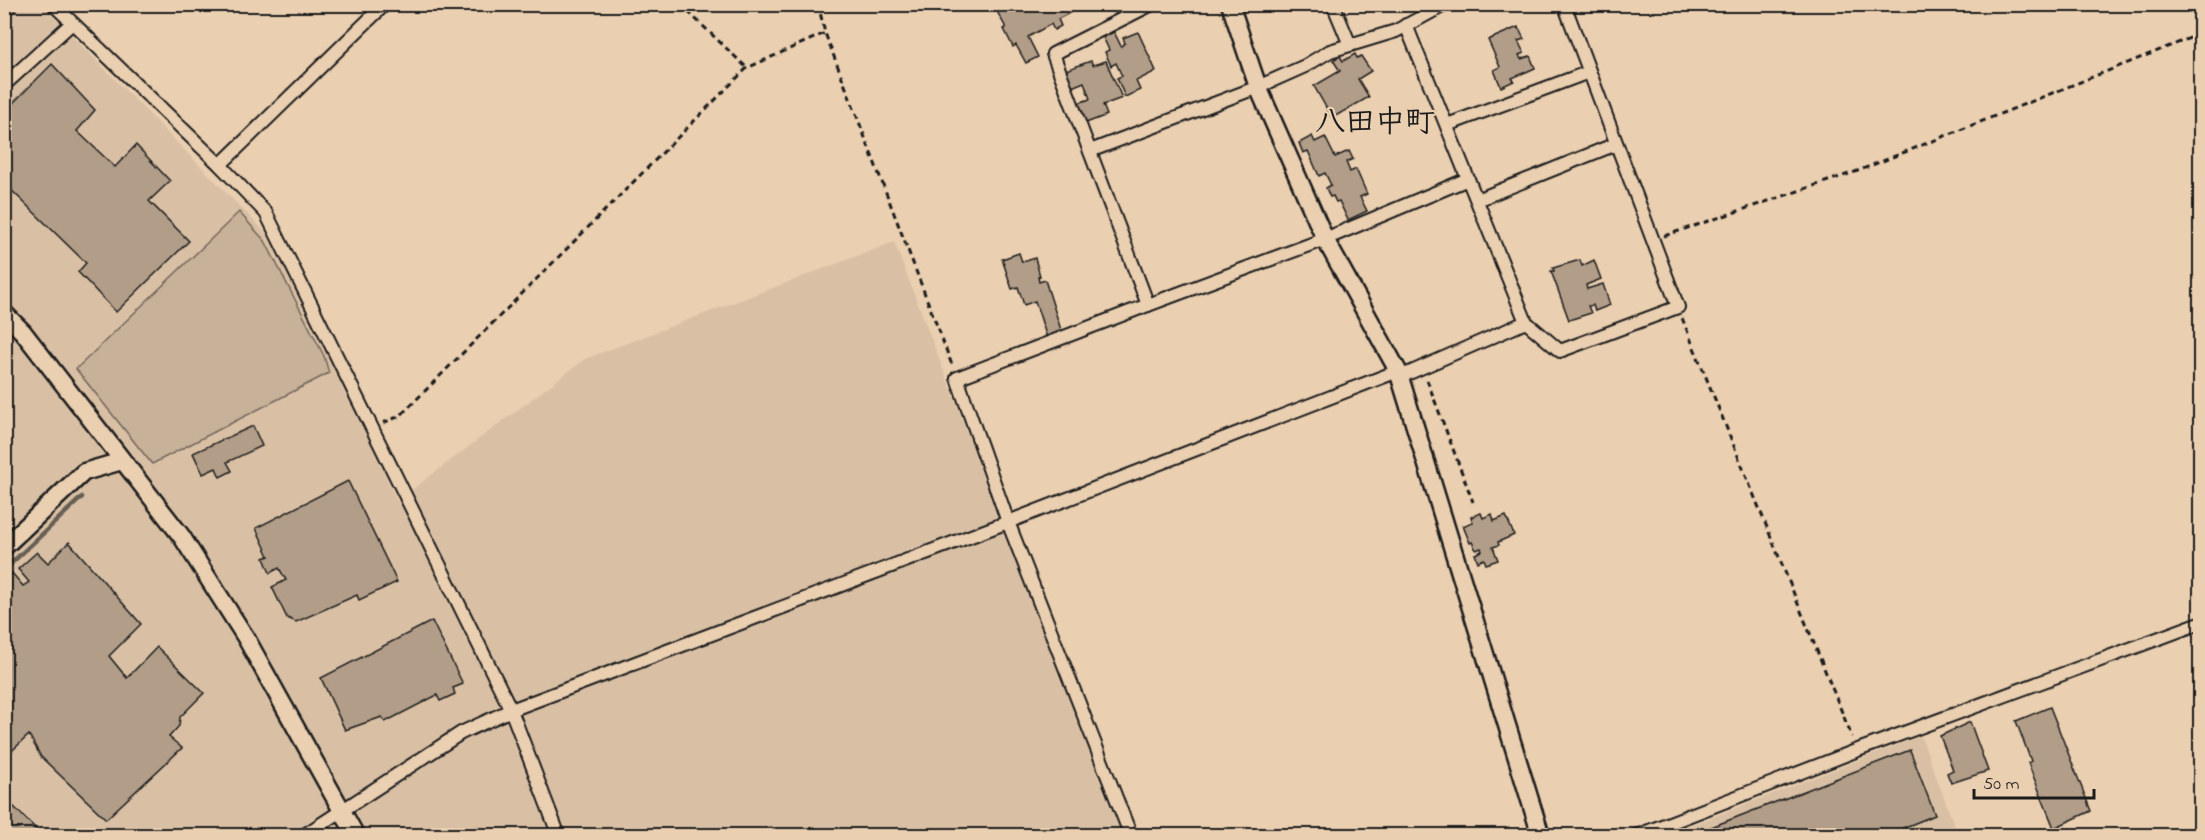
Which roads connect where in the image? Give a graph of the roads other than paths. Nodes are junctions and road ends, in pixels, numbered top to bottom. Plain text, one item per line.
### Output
1 (53, 4) edge
2 (384, 4) edge
3 (1152, 4) edge
4 (1230, 4) edge
5 (1333, 4) edge
6 (1446, 4) edge
7 (1564, 4) edge
8 (71, 24) junction
9 (1406, 25) junction
10 (1350, 45) junction
11 (1589, 72) junction
12 (4, 85) edge
13 (1258, 87) junction
14 (1447, 125) junction
15 (1616, 144) junction
16 (1090, 151) junction
17 (220, 165) junction
18 (1468, 179) junction
19 (1478, 200) junction
20 (1325, 239) junction
21 (1148, 304) junction
22 (4, 313) edge
23 (1526, 322) junction
24 (1399, 374) junction
25 (122, 461) junction
26 (1008, 522) junction
27 (4, 547) edge
28 (2200, 622) edge
29 (511, 710) junction
30 (343, 810) junction
31 (303, 836) edge
32 (356, 836) edge
33 (559, 836) edge
34 (1131, 836) edge
35 (1541, 836) edge
36 (1636, 836) edge

1 - 8 street
2 - 17 street
3 - 16 street
4 - 13 street
5 - 10 street
6 - 9 street
7 - 11 street
8 - 12 street
8 - 17 street
9 - 10 street
9 - 14 street
10 - 13 street
11 - 14 street
11 - 15 street
13 - 16 street
13 - 20 street
14 - 18 street
15 - 19 street
15 - 23 street
16 - 21 street
17 - 29 street
18 - 19 street
18 - 20 street
19 - 23 street
20 - 21 street
20 - 24 street
21 - 26 street
22 - 25 street
23 - 24 street
24 - 26 street
24 - 35 street
25 - 27 street
25 - 30 street
26 - 29 street
26 - 34 street
28 - 36 street
29 - 30 street
29 - 33 street
30 - 31 street
30 - 32 street

